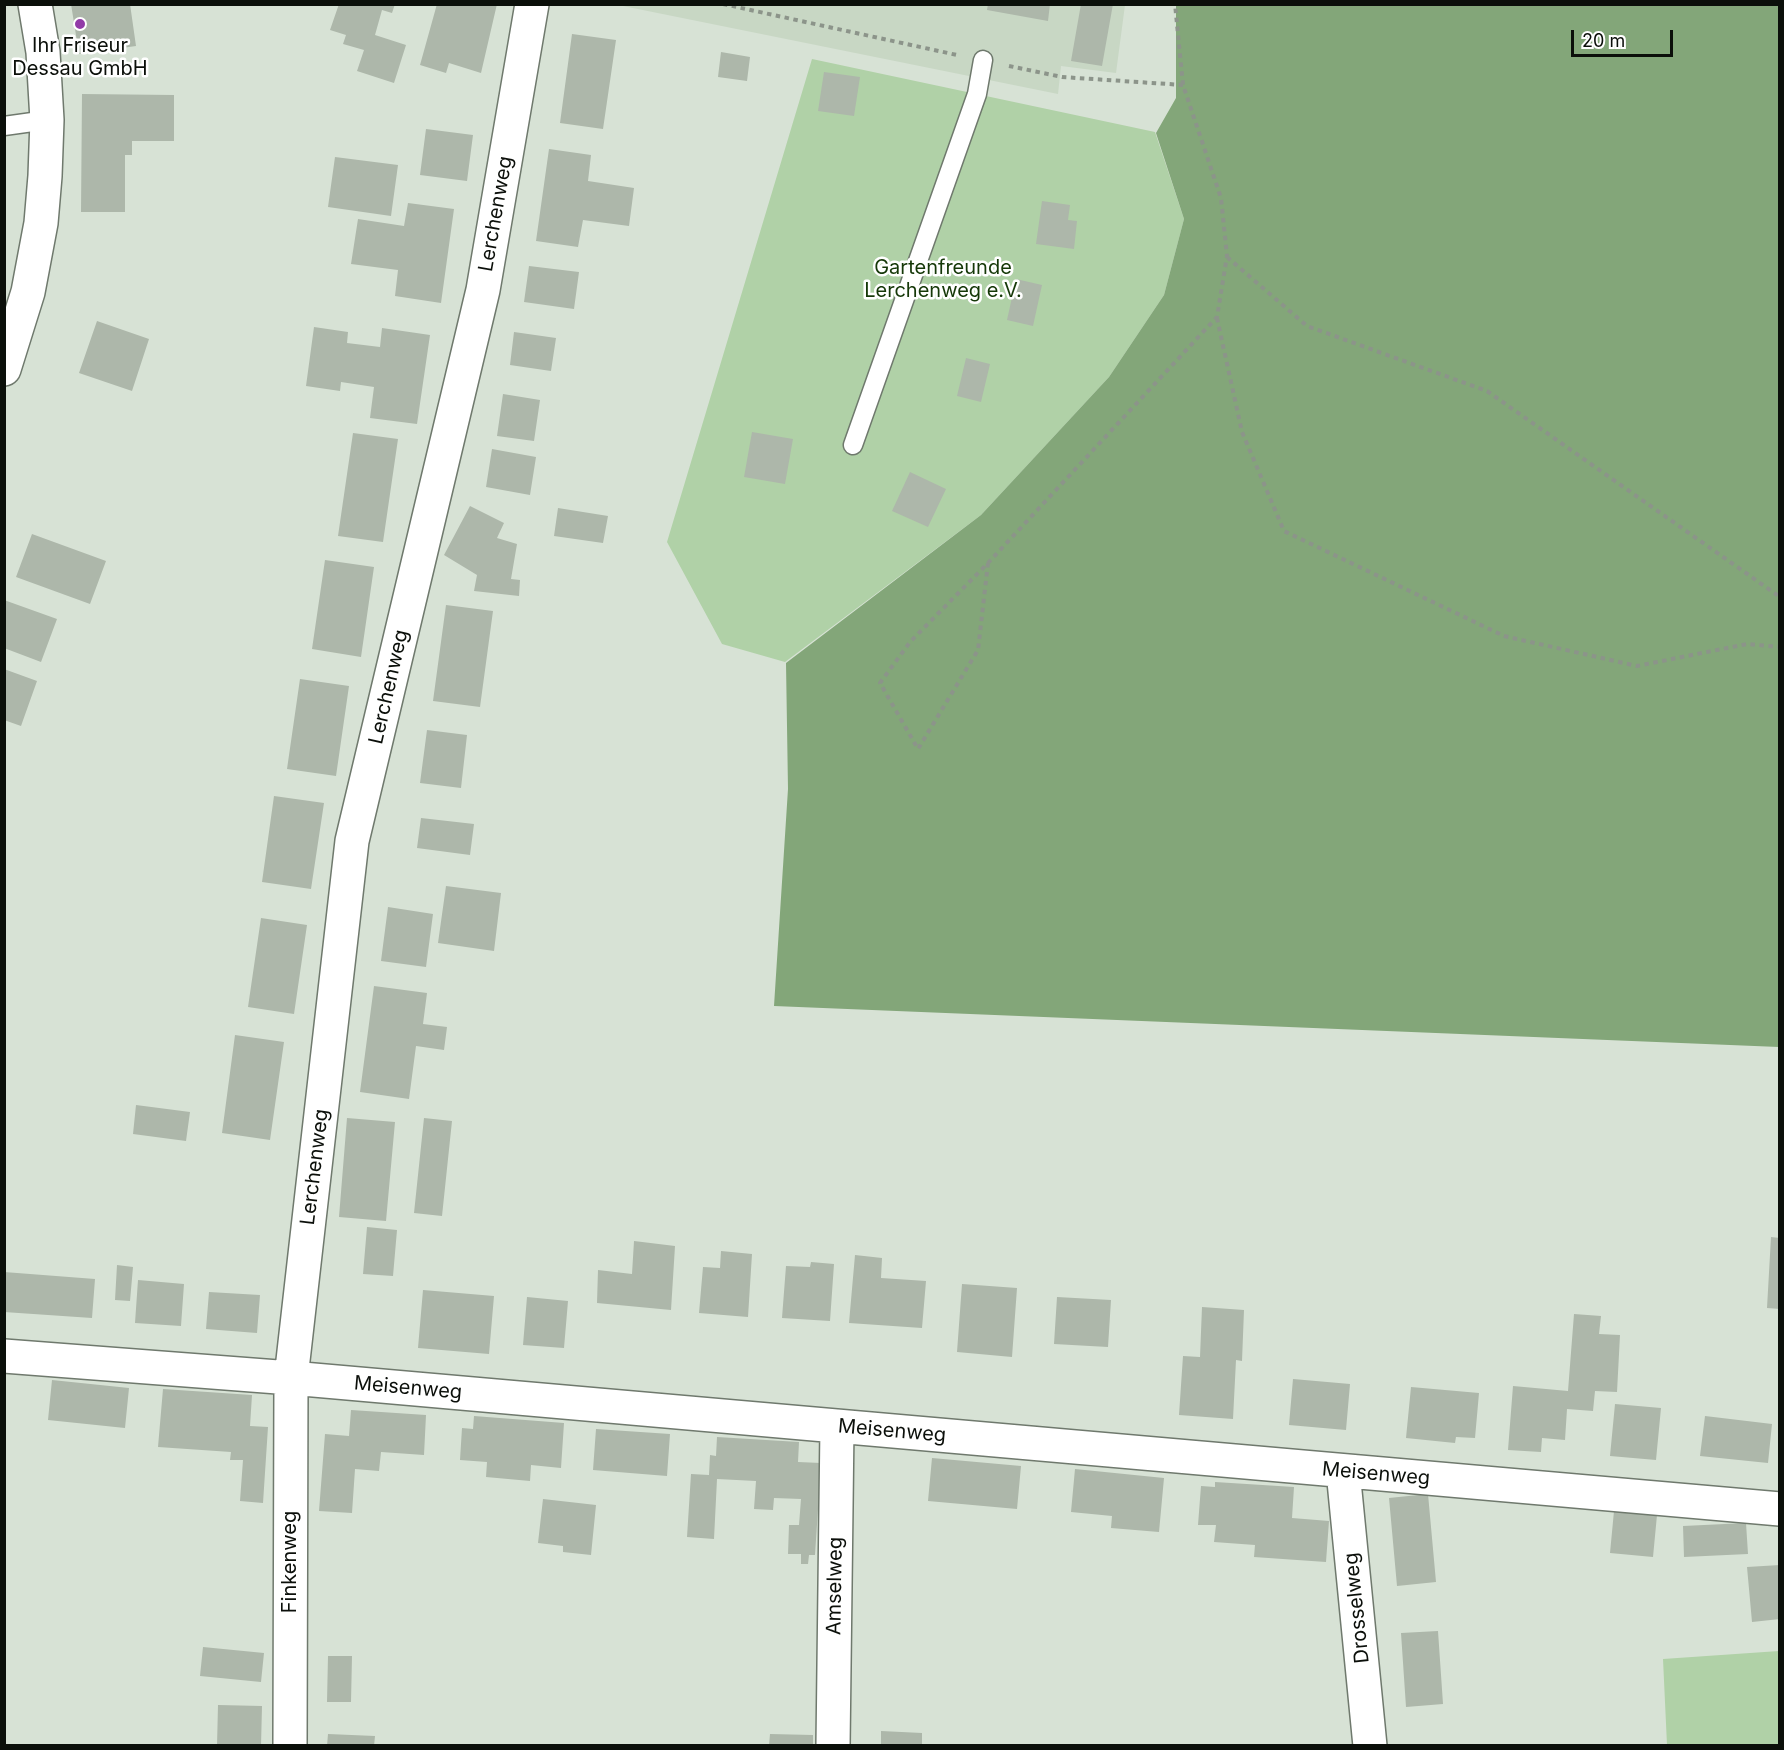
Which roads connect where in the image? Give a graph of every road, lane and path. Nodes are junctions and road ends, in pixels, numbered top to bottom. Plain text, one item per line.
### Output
1 (35, 4) edge
2 (532, 4) edge
3 (723, 4) edge
4 (1175, 4) edge
5 (983, 60) junction
6 (1183, 86) junction
7 (47, 120) junction
8 (4, 126) edge
9 (1227, 256) junction
10 (1217, 317) junction
11 (4, 369) edge
12 (854, 445) dead end
13 (988, 563) junction
14 (1779, 597) edge
15 (1779, 647) edge
16 (4, 1356) edge
17 (291, 1378) junction
18 (837, 1426) junction
19 (1344, 1471) junction
20 (1779, 1509) edge
21 (290, 1746) edge
22 (833, 1746) edge
23 (1370, 1746) edge

1 - 7 street
2 - 17 street, Lerchenweg
3 - 5 path
4 - 6 path
5 - 6 path
5 - 12 lane
6 - 9 path
7 - 8 lane
7 - 11 street
9 - 10 path
9 - 14 path
10 - 13 path
10 - 15 path
13 - 13 path
16 - 17 street, Meisenweg
17 - 18 street, Meisenweg
17 - 21 street, Finkenweg
18 - 19 street, Meisenweg
18 - 22 street, Amselweg
19 - 20 street, Meisenweg
19 - 23 street, Drosselweg

